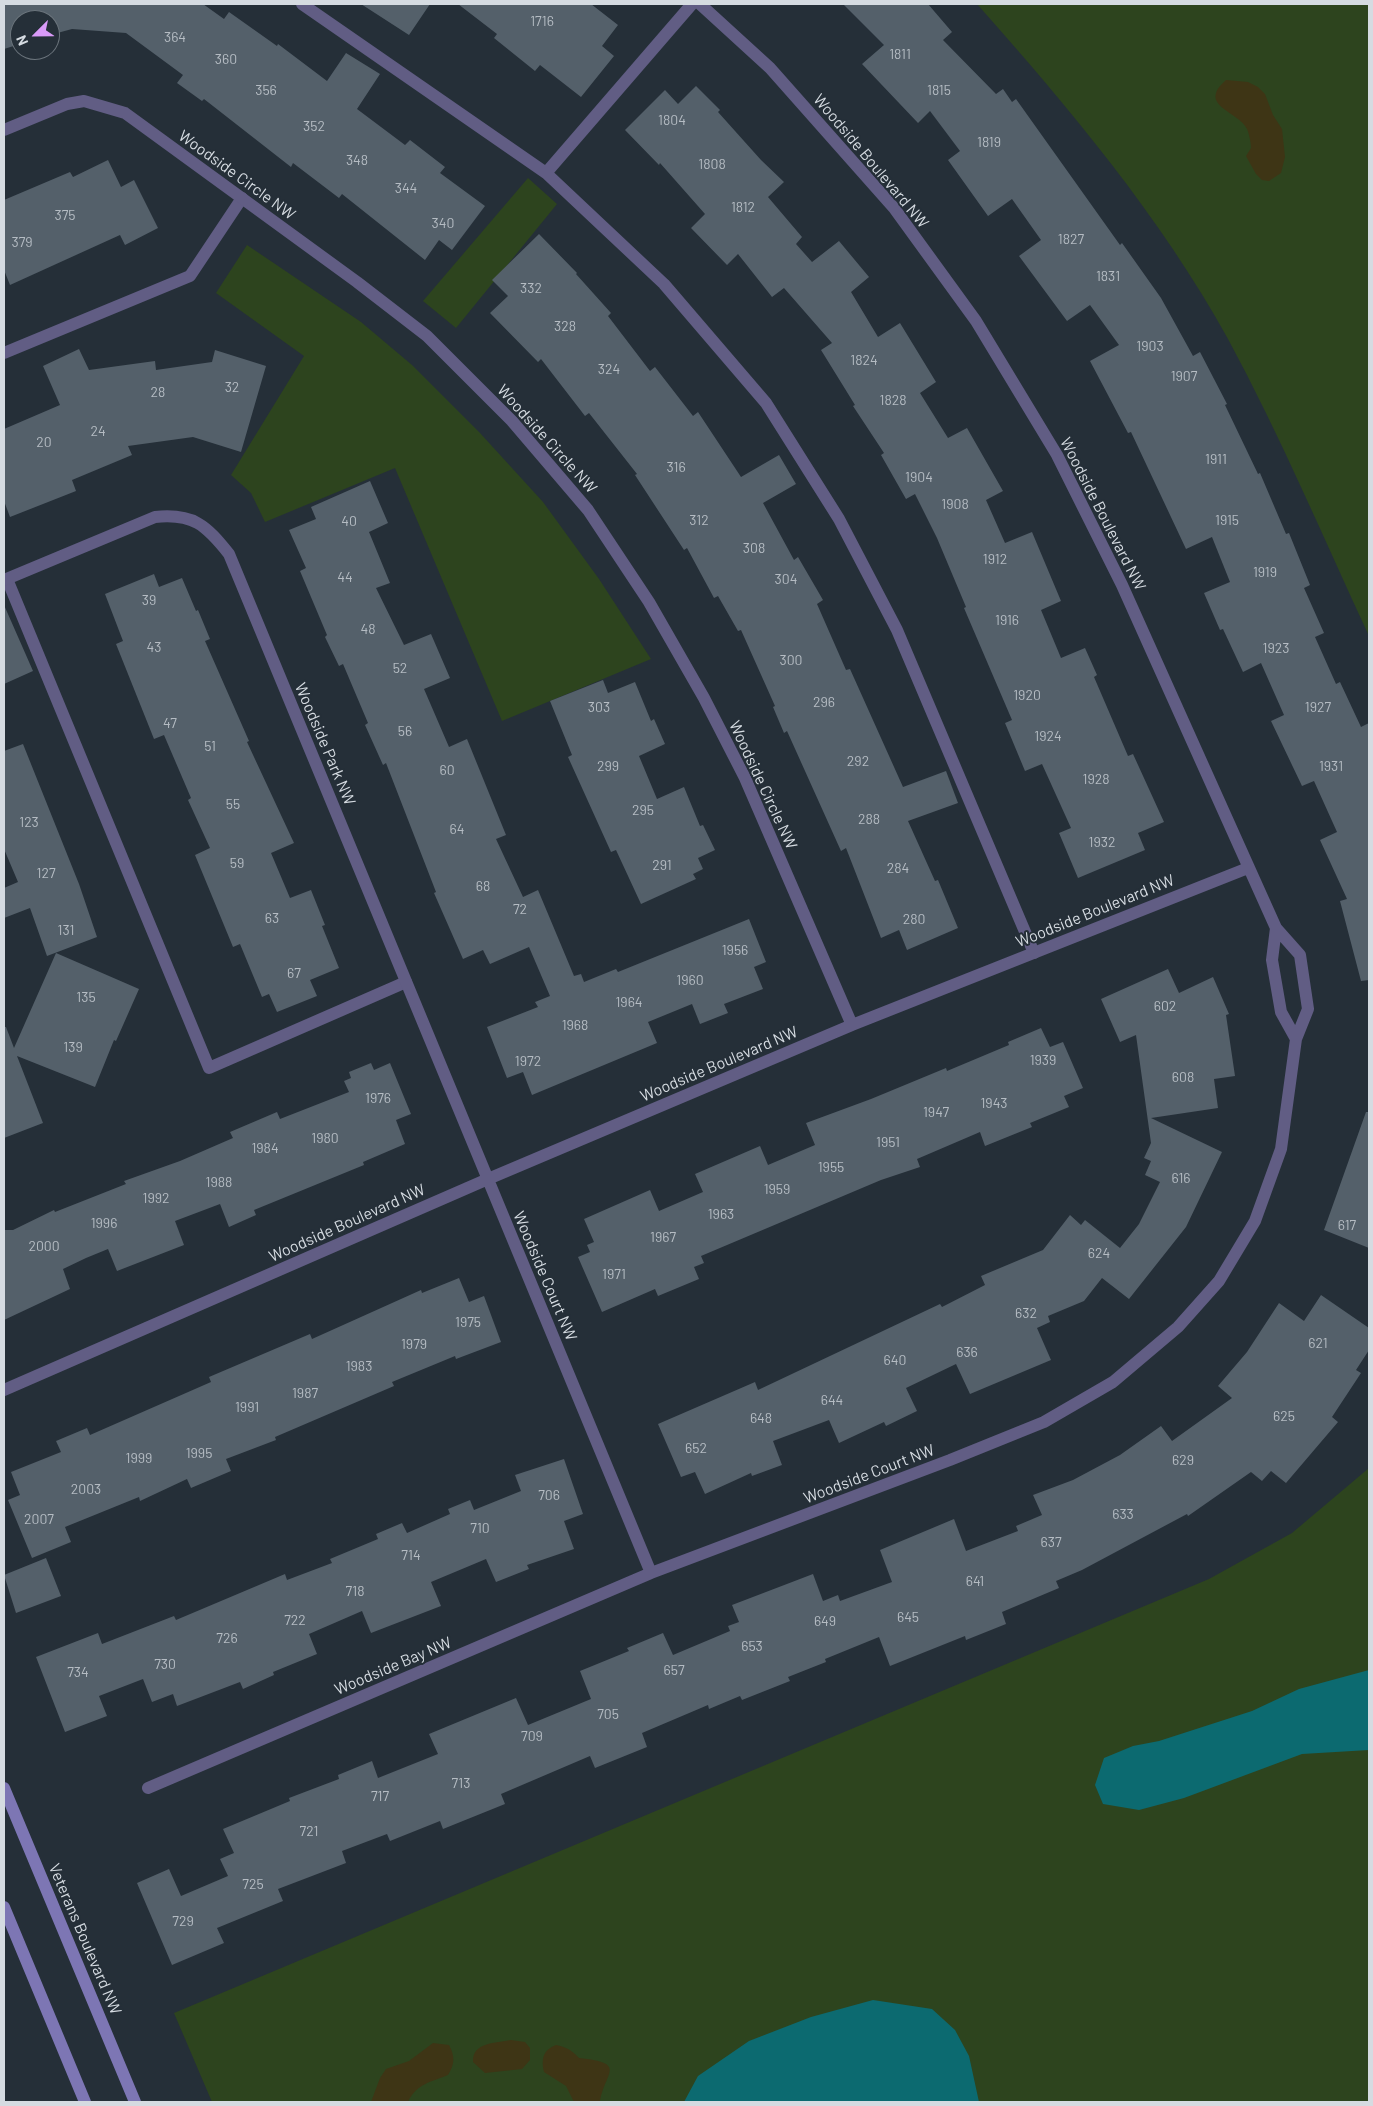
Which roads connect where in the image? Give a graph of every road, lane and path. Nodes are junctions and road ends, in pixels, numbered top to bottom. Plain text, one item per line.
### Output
1 (302, 4) edge
2 (692, 4) edge
3 (700, 4) edge
4 (4, 130) edge
5 (546, 173) junction
6 (242, 198) junction
7 (4, 353) edge
8 (5, 580) edge
9 (1248, 868) junction
10 (1276, 928) junction
11 (1034, 953) junction
12 (406, 982) junction
13 (852, 1025) junction
14 (1296, 1039) junction
15 (488, 1180) junction
16 (4, 1390) edge
17 (651, 1573) junction
18 (4, 1788) edge
19 (148, 1788) dead end
20 (4, 1907) edge
21 (85, 2102) edge
22 (136, 2102) edge

1 - 5 street
2 - 5 street
3 - 9 street, Woodside Boulevard NW
4 - 6 street, Woodside Circle NW
5 - 11 street
6 - 7 street
6 - 13 street, Woodside Circle NW
8 - 12 street, Woodside Park NW
8 - 12 street
9 - 10 street, Woodside Court NW
9 - 11 street, Woodside Boulevard NW
10 - 14 street
10 - 14 street, Woodside Court NW
11 - 13 street, Woodside Boulevard NW
12 - 15 street, Woodside Park NW
13 - 15 street, Woodside Boulevard NW
14 - 17 street, Woodside Court NW
15 - 16 street, Woodside Boulevard NW
15 - 17 street, Woodside Court NW
17 - 19 street, Woodside Bay NW
18 - 22 main road, Veterans Boulevard NW
20 - 21 main road

